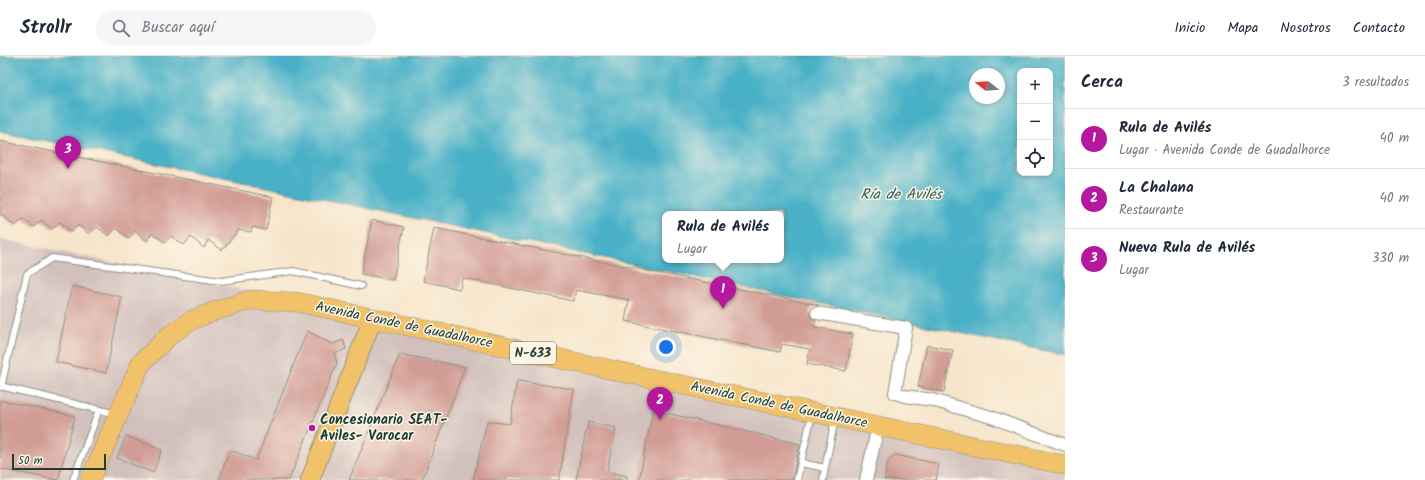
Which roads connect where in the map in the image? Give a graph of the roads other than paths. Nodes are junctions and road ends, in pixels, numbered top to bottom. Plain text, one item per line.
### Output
1 (361, 286) dead end
2 (817, 313) dead end
3 (373, 318) junction
4 (1, 386) edge
5 (100, 410) junction
6 (813, 412) junction
7 (118, 414) junction
8 (836, 417) junction
9 (878, 426) junction
10 (1065, 445) edge
11 (801, 463) junction
12 (1065, 465) edge
13 (825, 468) junction
14 (73, 480) edge
15 (90, 480) edge
16 (310, 480) edge
17 (797, 480) edge
18 (823, 480) edge
19 (866, 480) edge

1 - 4 lane
2 - 10 street
3 - 6 highway, Avenida Conde de Guadalhorce / N-633
3 - 7 highway, Avenida Conde de Guadalhorce / N-633
3 - 16 main road
4 - 5 lane
5 - 7 lane
5 - 14 lane
6 - 8 highway, Avenida Conde de Guadalhorce / N-633
6 - 11 lane
7 - 15 highway, Avenida Conde de Guadalhorce / N-633
8 - 9 highway, Avenida Conde de Guadalhorce / N-633
8 - 13 lane
9 - 12 highway, Avenida Conde de Guadalhorce / N-633
9 - 19 street
11 - 13 lane
11 - 17 lane
13 - 18 lane

